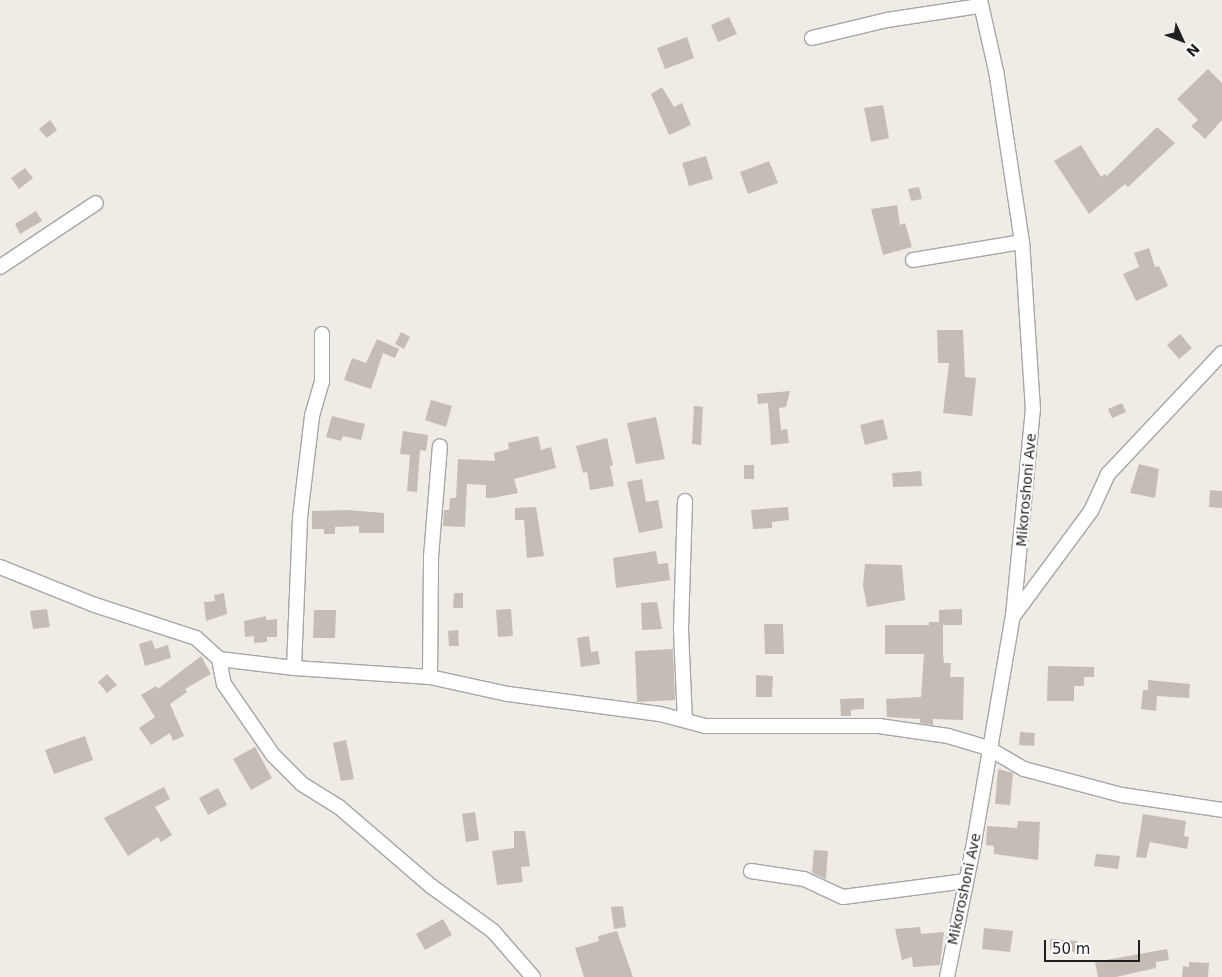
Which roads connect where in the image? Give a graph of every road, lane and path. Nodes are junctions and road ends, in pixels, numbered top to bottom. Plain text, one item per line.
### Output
1 (980, 3) edge
2 (812, 38) dead end
3 (96, 203) dead end
4 (1022, 242) junction
5 (913, 260) dead end
6 (0, 267) edge
7 (322, 334) dead end
8 (1222, 353) edge
9 (440, 446) dead end
10 (685, 501) dead end
11 (0, 567) edge
12 (1013, 616) junction
13 (219, 659) junction
14 (294, 668) junction
15 (430, 677) junction
16 (685, 720) junction
17 (988, 748) junction
18 (1222, 810) edge
19 (751, 871) dead end
20 (966, 881) junction
21 (533, 977) edge
22 (947, 977) edge

1 - 2 street
1 - 4 street, Mikoroshoni Ave
3 - 6 street
4 - 5 street
4 - 12 street, Mikoroshoni Ave
7 - 14 street
8 - 12 street
9 - 15 street
10 - 16 street
11 - 13 street
12 - 17 street, Mikoroshoni Ave
13 - 14 street
13 - 21 street
14 - 15 street
15 - 16 street
16 - 17 street
17 - 18 street
17 - 20 street, Mikoroshoni Ave
19 - 20 street
20 - 22 street, Mikoroshoni Ave

